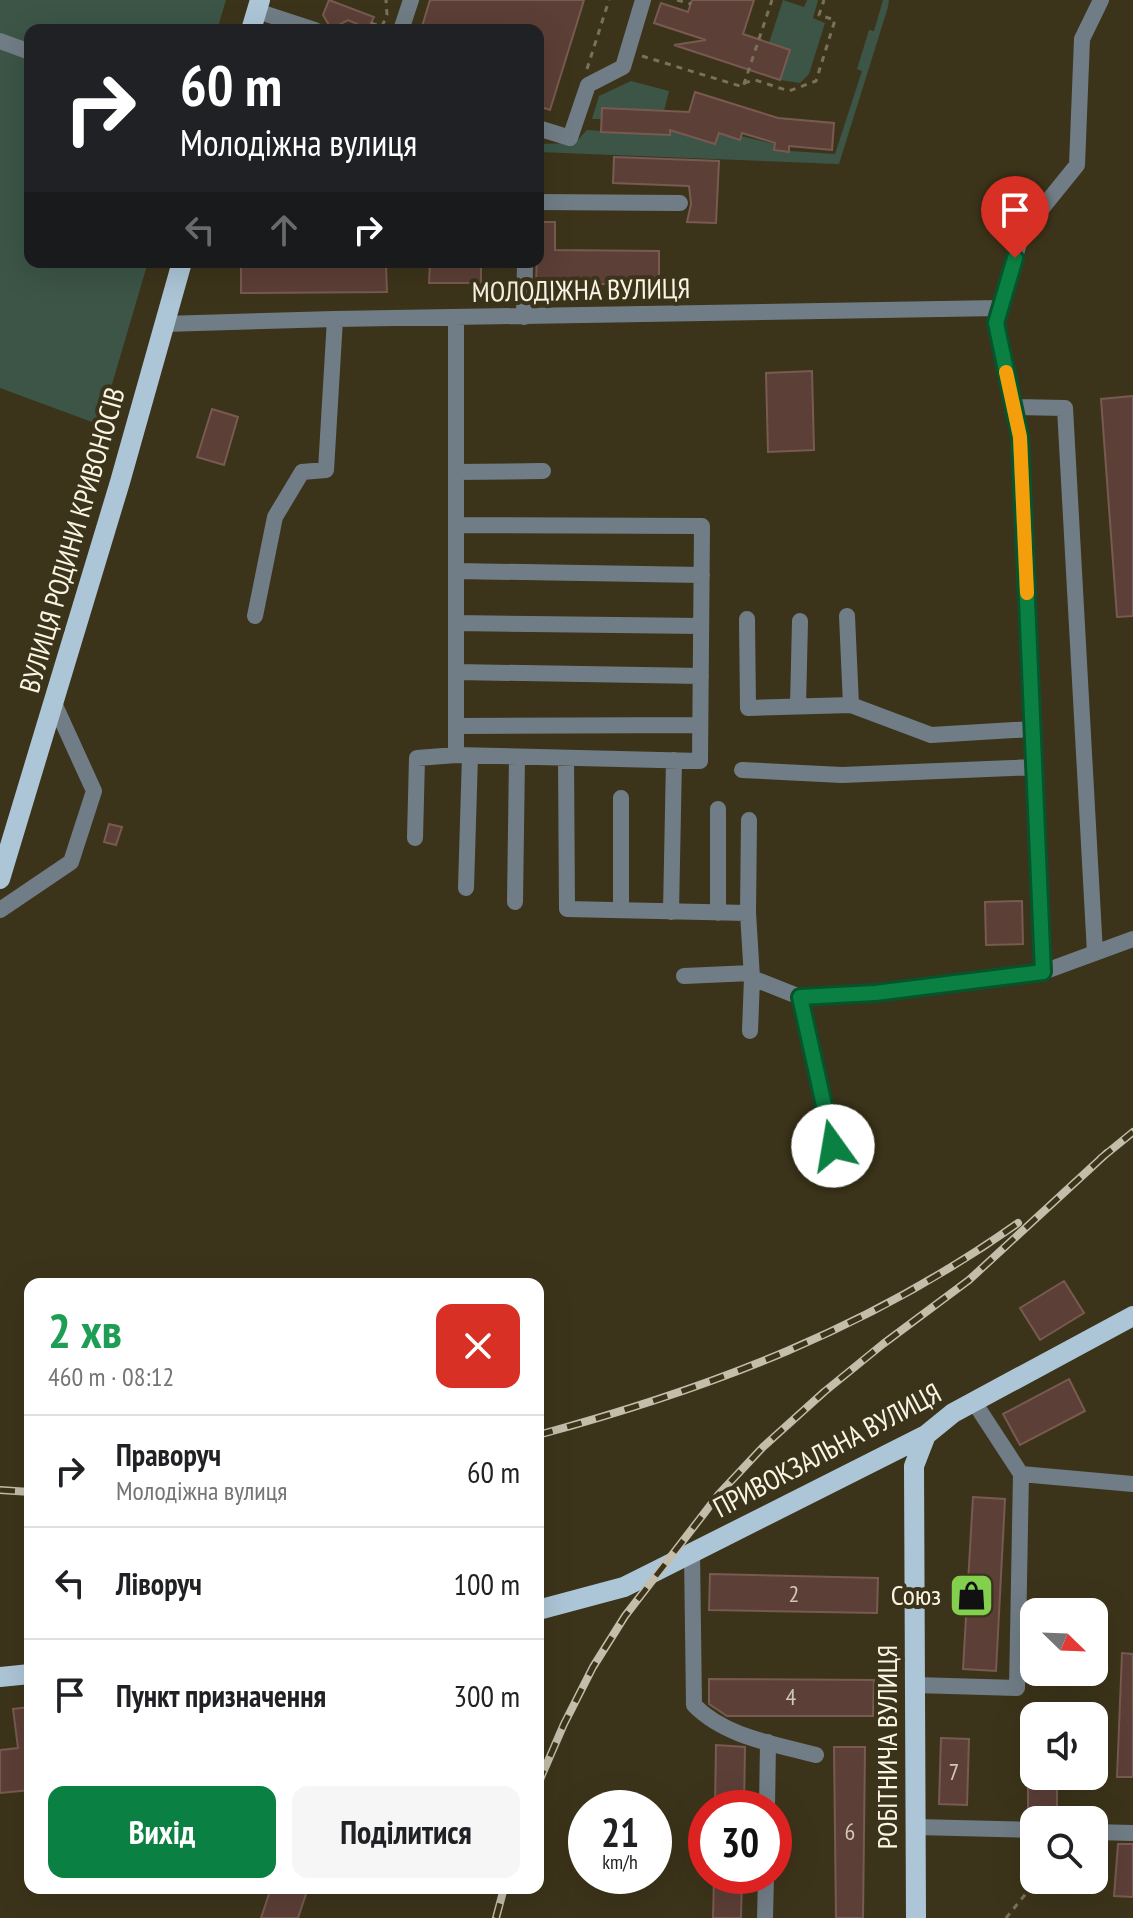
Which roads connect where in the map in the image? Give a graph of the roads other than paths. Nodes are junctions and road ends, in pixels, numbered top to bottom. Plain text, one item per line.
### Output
1 (411, 0) edge
2 (643, 0) edge
3 (1101, 0) edge
4 (256, 14) edge
5 (293, 24) edge
6 (403, 24) edge
7 (0, 41) edge
8 (24, 50) edge
9 (544, 130) edge
10 (544, 202) edge
11 (680, 203) dead end
12 (180, 268) edge
13 (525, 268) edge
14 (1000, 308) junction
15 (524, 317) junction
16 (456, 318) junction
17 (335, 319) junction
18 (164, 324) junction
19 (1014, 407) junction
20 (543, 471) dead end
21 (456, 472) junction
22 (456, 525) junction
23 (456, 571) junction
24 (702, 575) junction
25 (255, 616) dead end
26 (847, 616) dead end
27 (747, 619) dead end
28 (800, 621) dead end
29 (456, 623) junction
30 (701, 626) junction
31 (456, 672) junction
32 (701, 676) junction
33 (53, 701) junction
34 (851, 705) junction
35 (798, 706) junction
36 (700, 725) junction
37 (456, 726) junction
38 (1032, 729) junction
39 (463, 756) junction
40 (517, 757) junction
41 (566, 758) junction
42 (674, 760) junction
43 (1034, 767) junction
44 (742, 770) dead end
45 (621, 798) dead end
46 (718, 809) dead end
47 (749, 820) dead end
48 (415, 838) dead end
49 (0, 879) edge
50 (466, 888) dead end
51 (515, 902) dead end
52 (0, 910) edge
53 (621, 910) junction
54 (671, 912) junction
55 (718, 913) junction
56 (748, 913) junction
57 (1133, 939) edge
58 (1095, 953) junction
59 (1043, 972) junction
60 (684, 976) dead end
61 (751, 976) junction
62 (800, 997) junction
63 (750, 1031) dead end
64 (833, 1146) dead end
65 (1133, 1316) edge
66 (974, 1402) junction
67 (926, 1435) junction
68 (1021, 1474) junction
69 (1133, 1484) edge
70 (692, 1553) junction
71 (544, 1608) edge
72 (24, 1675) edge
73 (0, 1677) edge
74 (915, 1685) junction
75 (768, 1742) junction
76 (816, 1755) dead end
77 (767, 1790) edge
78 (916, 1827) junction
79 (1020, 1830) edge
80 (1108, 1832) edge
81 (1133, 1833) edge
82 (766, 1894) edge
83 (765, 1918) edge
84 (916, 1918) edge

1 - 6 street
2 - 9 street
3 - 14 street
4 - 5 street
7 - 8 street
10 - 11 street
12 - 18 main road, ВУЛИЦЯ РОДИНИ КРИВОНОСІВ
13 - 15 street
14 - 15 street, МОЛОДІЖНА ВУЛИЦЯ
14 - 19 street
15 - 16 street, МОЛОДІЖНА ВУЛИЦЯ
16 - 17 street, МОЛОДІЖНА ВУЛИЦЯ
16 - 21 street
17 - 18 street, МОЛОДІЖНА ВУЛИЦЯ
17 - 25 street
18 - 33 main road, ВУЛИЦЯ РОДИНИ КРИВОНОСІВ
19 - 38 street
19 - 58 street
20 - 21 street
21 - 22 street
22 - 23 street
22 - 24 street
23 - 24 street
23 - 29 street
24 - 30 street
26 - 34 street
27 - 35 street
28 - 35 street
29 - 30 street
29 - 31 street
30 - 32 street
31 - 32 street
31 - 37 street
32 - 36 street
33 - 49 main road, ВУЛИЦЯ РОДИНИ КРИВОНОСІВ
33 - 52 street
34 - 35 street
34 - 38 street
36 - 37 street
36 - 42 street
37 - 39 street
38 - 43 street
39 - 40 street
39 - 48 street
39 - 50 street
40 - 41 street
40 - 51 street
41 - 42 street
41 - 53 street
42 - 54 street
43 - 44 street
43 - 59 street
45 - 53 street
46 - 55 street
47 - 56 street
53 - 54 street
54 - 55 street
55 - 56 street
56 - 61 street
57 - 58 street
58 - 59 street
59 - 62 street
60 - 61 street
61 - 62 street
61 - 63 street
62 - 64 street
65 - 66 main road, ПРИВОКЗАЛЬНА ВУЛИЦЯ
66 - 67 main road, ПРИВОКЗАЛЬНА ВУЛИЦЯ
66 - 68 street
67 - 70 main road, ПРИВОКЗАЛЬНА ВУЛИЦЯ
67 - 74 main road, РОБІТНИЧА ВУЛИЦЯ
68 - 69 street
68 - 74 street
70 - 71 main road, ПРИВОКЗАЛЬНА ВУЛИЦЯ
70 - 75 street
72 - 73 main road
74 - 78 main road, РОБІТНИЧА ВУЛИЦЯ
75 - 76 street
75 - 77 street
78 - 79 street
78 - 84 main road, РОБІТНИЧА ВУЛИЦЯ
80 - 81 street
82 - 83 street

